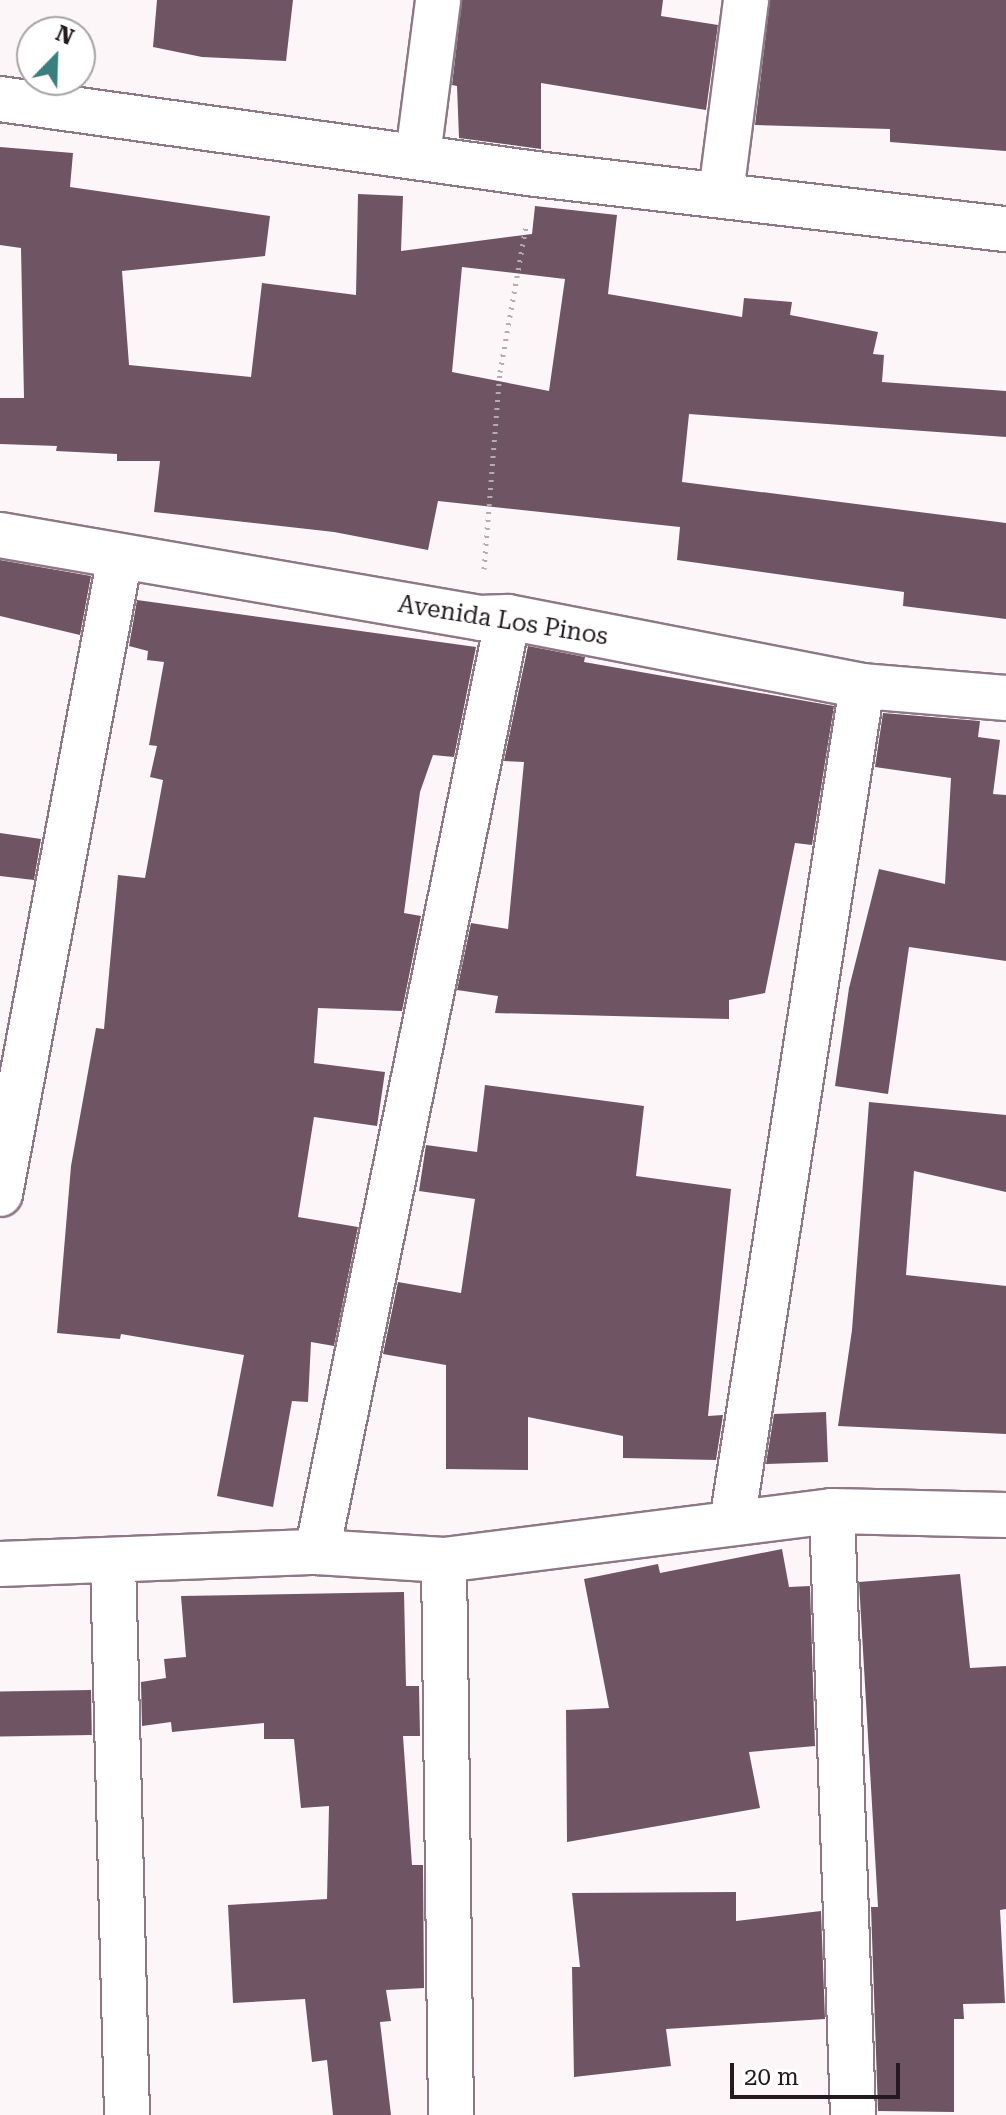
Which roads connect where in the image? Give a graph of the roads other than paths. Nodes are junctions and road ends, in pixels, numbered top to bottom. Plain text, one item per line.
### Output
1 (438, 0) edge
2 (746, 0) edge
3 (0, 99) edge
4 (418, 155) junction
5 (721, 193) junction
6 (1006, 229) edge
7 (0, 535) edge
8 (120, 557) junction
9 (494, 618) junction
10 (862, 686) junction
11 (1006, 698) edge
12 (0, 1194) edge
13 (832, 1511) junction
14 (1006, 1515) edge
15 (732, 1522) junction
16 (317, 1552) junction
17 (444, 1560) junction
18 (113, 1562) junction
19 (0, 1564) edge
20 (127, 2115) edge
21 (451, 2115) edge
22 (853, 2115) edge

1 - 4 street
2 - 5 street
3 - 4 street
4 - 5 street
5 - 6 street
7 - 8 street, Avenida Los Pinos
8 - 9 street, Avenida Los Pinos
8 - 12 street
9 - 10 street, Avenida Los Pinos
9 - 16 street
10 - 11 street, Avenida Los Pinos
10 - 15 street
13 - 14 street
13 - 15 street
13 - 22 street
15 - 17 street
16 - 17 street
16 - 18 street
17 - 21 street
18 - 19 street
18 - 20 street

